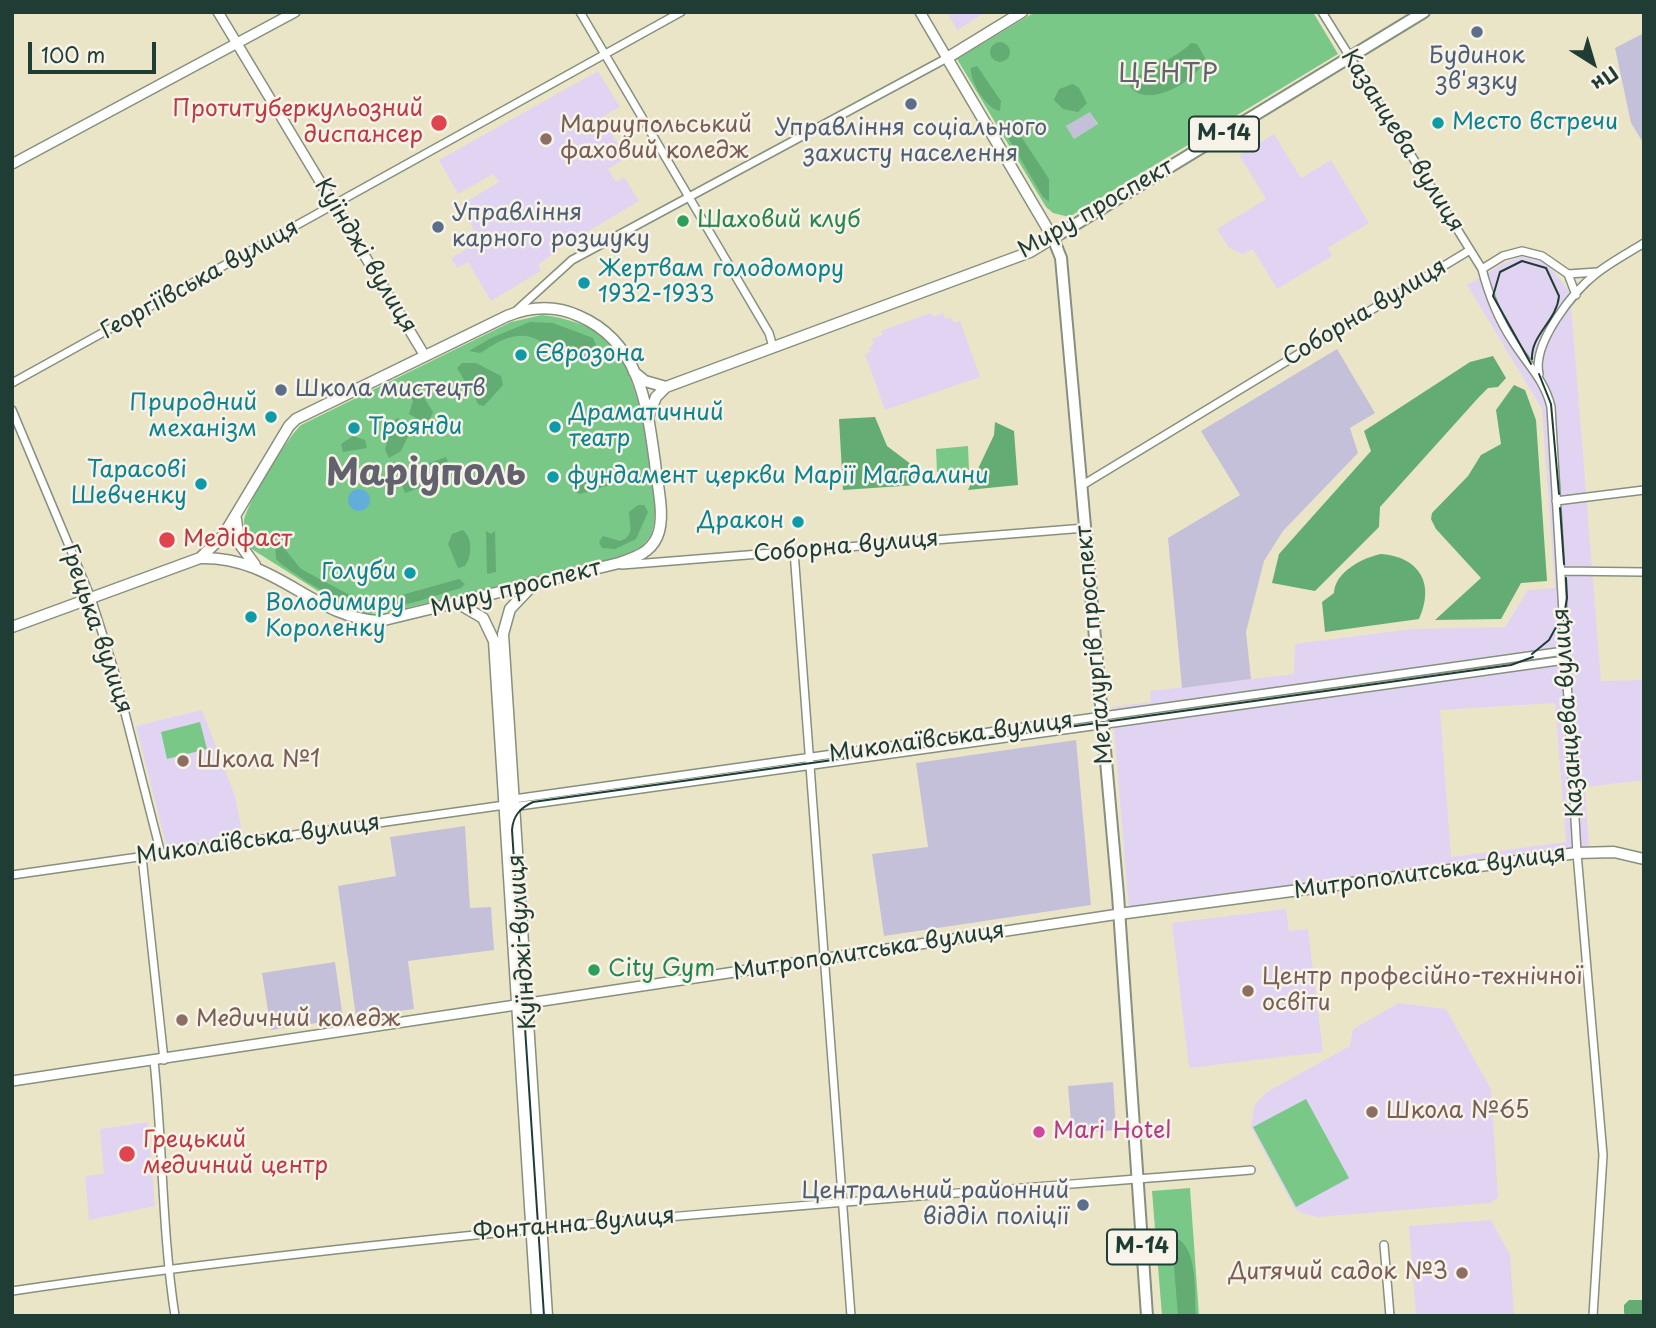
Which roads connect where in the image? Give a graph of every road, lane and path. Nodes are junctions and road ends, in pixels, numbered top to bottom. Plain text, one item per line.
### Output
1 (218, 12) edge
2 (295, 12) edge
3 (580, 12) edge
4 (681, 12) edge
5 (920, 12) edge
6 (1022, 12) edge
7 (1322, 12) edge
8 (1424, 12) edge
9 (237, 44) junction
10 (606, 55) junction
11 (1349, 57) junction
12 (947, 58) junction
13 (12, 164) edge
14 (689, 198) junction
15 (335, 206) junction
16 (1053, 238) junction
17 (1644, 243) edge
18 (1470, 250) junction
19 (1482, 269) junction
20 (1598, 272) junction
21 (1568, 274) junction
22 (1576, 295) junction
23 (508, 316) junction
24 (773, 347) junction
25 (425, 356) junction
26 (1532, 362) junction
27 (633, 372) junction
28 (12, 383) edge
29 (666, 387) junction
30 (12, 410) edge
31 (649, 419) junction
32 (1081, 486) junction
33 (1644, 490) edge
34 (1556, 501) junction
35 (238, 513) junction
36 (1085, 528) junction
37 (794, 551) junction
38 (200, 558) junction
39 (608, 566) junction
40 (258, 567) junction
41 (1561, 570) junction
42 (1644, 572) edge
43 (539, 583) junction
44 (91, 598) junction
45 (459, 604) junction
46 (12, 627) edge
47 (1564, 651) junction
48 (1564, 660) junction
49 (1222, 704) junction
50 (1102, 721) junction
51 (810, 762) junction
52 (511, 804) junction
53 (1577, 853) junction
54 (161, 854) junction
55 (142, 857) junction
56 (1644, 859) edge
57 (12, 875) edge
58 (1119, 914) junction
59 (824, 959) junction
60 (522, 1005) junction
61 (159, 1061) junction
62 (12, 1081) edge
63 (1251, 1170) dead end
64 (1137, 1179) junction
65 (842, 1203) junction
66 (536, 1227) junction
67 (1384, 1245) dead end
68 (168, 1267) junction
69 (12, 1291) edge
70 (175, 1316) edge
71 (537, 1316) edge
72 (547, 1316) edge
73 (851, 1316) edge
74 (1147, 1316) edge
75 (1390, 1316) edge
76 (1593, 1316) edge

1 - 9 street, Куїнджі вулиця
2 - 9 street
3 - 10 street
4 - 10 street, Георгіївська вулиця
5 - 12 street, Металургів проспект
6 - 12 main road
7 - 11 street, Казанцева вулиця
8 - 11 highway, Миру проспект / М-14
9 - 13 street
9 - 15 street, Куїнджі вулиця
10 - 14 street
10 - 15 street, Георгіївська вулиця
11 - 16 highway, Миру проспект / М-14
11 - 18 street, Казанцева вулиця
12 - 14 street
12 - 16 main road, Металургів проспект
14 - 23 street
14 - 24 street
15 - 25 street, Куїнджі вулиця
15 - 28 street, Георгіївська вулиця
16 - 24 main road, Миру проспект
16 - 32 highway, Металургів проспект / М-14
17 - 20 street
18 - 19 street, Казанцева вулиця
18 - 32 street, Соборна вулиця
19 - 21 street
19 - 26 street, Казанцева вулиця
20 - 21 street
20 - 22 street
21 - 22 street
22 - 26 street
23 - 25 main road, Миру проспект
23 - 27 main road, Миру проспект
24 - 29 main road, Миру проспект
25 - 35 main road, Миру проспект
26 - 34 street, Казанцева вулиця
27 - 29 main road
27 - 31 main road, Миру проспект
29 - 31 main road
30 - 44 street, Грецька вулиця
31 - 39 main road, Миру проспект
32 - 36 highway, Металургів проспект / М-14
33 - 34 street
34 - 41 street, Казанцева вулиця
35 - 38 main road, Миру проспект
35 - 40 main road, Миру проспект
36 - 37 street, Соборна вулиця
36 - 50 highway, Металургів проспект / М-14
37 - 39 street, Соборна вулиця
37 - 51 street
38 - 40 main road, Миру проспект
38 - 44 main road, Миру проспект
39 - 43 main road, Миру проспект
40 - 45 main road, Миру проспект
41 - 42 street
41 - 47 street, Казанцева вулиця
43 - 45 main road, Миру проспект
43 - 52 main road, Куїнджі вулиця
44 - 46 main road, Миру проспект
44 - 54 street, Грецька вулиця
45 - 52 main road, Куїнджі вулиця
47 - 48 street, Казанцева вулиця
47 - 49 street, Миколаївська вулиця
48 - 49 street, Миколаївська вулиця
48 - 53 street, Казанцева вулиця
49 - 50 street, Миколаївська вулиця
50 - 51 street, Миколаївська вулиця
50 - 58 highway, Металургів проспект / М-14
51 - 52 street, Миколаївська вулиця
51 - 59 street
52 - 54 street, Миколаївська вулиця
52 - 60 main road, Куїнджі вулиця
53 - 56 main road, Митрополитська вулиця
53 - 58 main road, Митрополитська вулиця
53 - 76 street, Казанцева вулиця
54 - 55 street, Миколаївська вулиця
55 - 57 street, Миколаївська вулиця
55 - 61 street
58 - 59 street, Митрополитська вулиця
58 - 64 highway, Металургів проспект / М-14
59 - 60 street, Митрополитська вулиця
59 - 65 street
60 - 61 street, Митрополитська вулиця
60 - 66 main road, Куїнджі вулиця
61 - 62 street, Митрополитська вулиця
61 - 68 street
63 - 64 street, Фонтанна вулиця
64 - 65 street, Фонтанна вулиця
64 - 74 highway, Металургів проспект / М-14
65 - 66 street, Фонтанна вулиця
65 - 73 street
66 - 68 street, Фонтанна вулиця
66 - 71 main road, Куїнджі вулиця
66 - 72 main road, Куїнджі вулиця
67 - 75 street
68 - 69 street, Фонтанна вулиця
68 - 70 street

